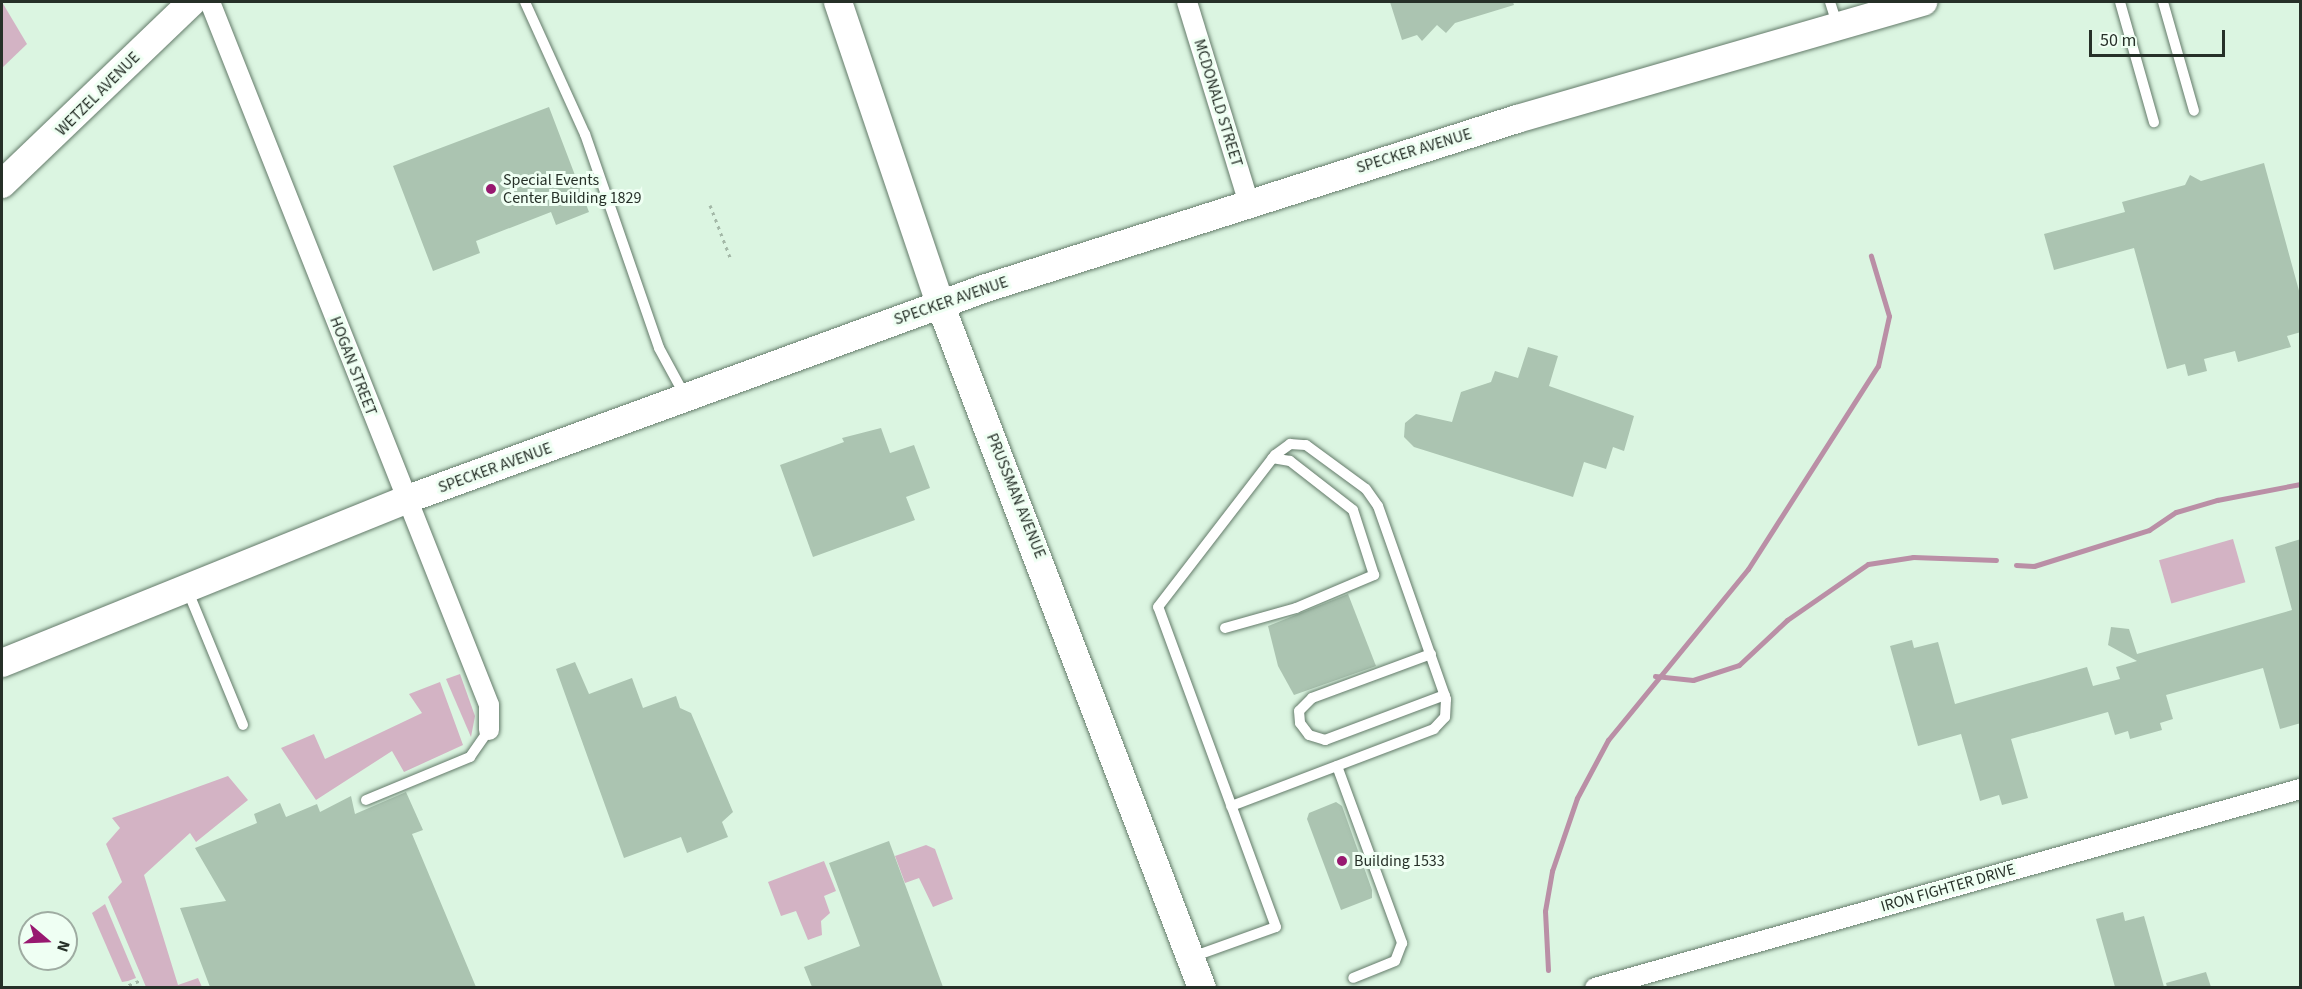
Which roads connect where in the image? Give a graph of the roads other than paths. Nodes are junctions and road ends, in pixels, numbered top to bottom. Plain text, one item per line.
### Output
1 (192, 2) edge
2 (210, 2) edge
3 (525, 2) edge
4 (838, 2) edge
5 (1187, 2) edge
6 (1923, 2) edge
7 (2120, 2) edge
8 (2163, 2) edge
9 (1834, 13) edge
10 (2194, 111) dead end
11 (2154, 122) dead end
12 (2, 184) edge
13 (1249, 204) junction
14 (940, 304) junction
15 (688, 398) junction
16 (1272, 458) junction
17 (405, 500) junction
18 (186, 587) junction
19 (1225, 628) dead end
20 (1431, 654) junction
21 (2, 663) edge
22 (1445, 695) junction
23 (243, 725) dead end
24 (489, 730) joint
25 (1337, 766) junction
26 (2301, 789) edge
27 (366, 800) dead end
28 (1231, 806) junction
29 (1191, 958) junction
30 (1353, 978) dead end
31 (1202, 987) edge
32 (1595, 987) edge

1 - 12 street, WETZEL AVENUE
2 - 17 street, HOGAN STREET
3 - 15 lane
4 - 14 street, PRUSSMAN AVENUE
5 - 13 street, MCDONALD STREET
6 - 9 street, SPECKER AVENUE
7 - 11 lane
8 - 10 lane
9 - 13 street, SPECKER AVENUE
13 - 14 street, SPECKER AVENUE
14 - 15 street, SPECKER AVENUE
14 - 29 street, PRUSSMAN AVENUE
15 - 17 street, SPECKER AVENUE
16 - 19 lane
16 - 20 lane
16 - 28 lane
17 - 18 street, SPECKER AVENUE
17 - 24 street, HOGAN STREET
18 - 21 street, SPECKER AVENUE
18 - 23 lane
20 - 22 lane
20 - 22 lane
22 - 25 lane
24 - 27 lane
25 - 28 lane
25 - 30 lane
26 - 32 street, IRON FIGHTER DRIVE
28 - 29 lane
29 - 31 street, PRUSSMAN AVENUE

